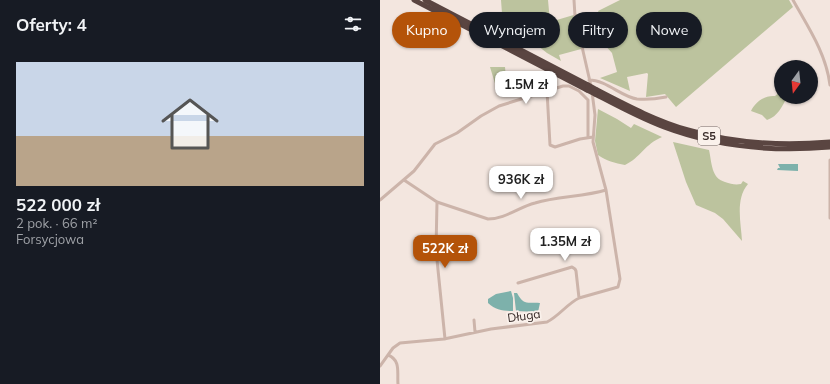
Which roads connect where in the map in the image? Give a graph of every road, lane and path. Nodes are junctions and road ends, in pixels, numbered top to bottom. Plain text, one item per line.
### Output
1 (414, 0) edge
2 (425, 0) edge
3 (574, 0) edge
4 (793, 0) edge
5 (588, 85) junction
6 (830, 85) edge
7 (547, 91) junction
8 (596, 92) junction
9 (666, 97) dead end
10 (588, 137) junction
11 (594, 137) junction
12 (830, 142) edge
13 (830, 147) edge
14 (830, 160) edge
15 (404, 180) junction
16 (606, 190) junction
17 (830, 190) edge
18 (380, 200) edge
19 (437, 202) junction
20 (830, 218) edge
21 (518, 282) dead end
22 (579, 298) junction
23 (474, 320) dead end
24 (475, 332) junction
25 (445, 339) junction
26 (388, 355) junction
27 (380, 366) edge
28 (398, 384) edge

1 - 5 highway, S5
2 - 5 highway, S5
3 - 5 street, Długa
4 - 6 street
5 - 8 highway, S5, bridge
5 - 9 street
5 - 11 street, Długa
7 - 10 street
7 - 10 street
7 - 15 street
8 - 12 highway, S5
8 - 13 highway, S5
10 - 11 street
11 - 16 street, Długa
14 - 17 street
15 - 18 street
15 - 19 street
16 - 19 street
16 - 22 street, Długa
17 - 20 street
19 - 25 street
21 - 22 street
22 - 24 street, Długa
23 - 24 street
24 - 25 street, Długa
25 - 26 street, Długa
26 - 27 street, Długa
26 - 28 street

